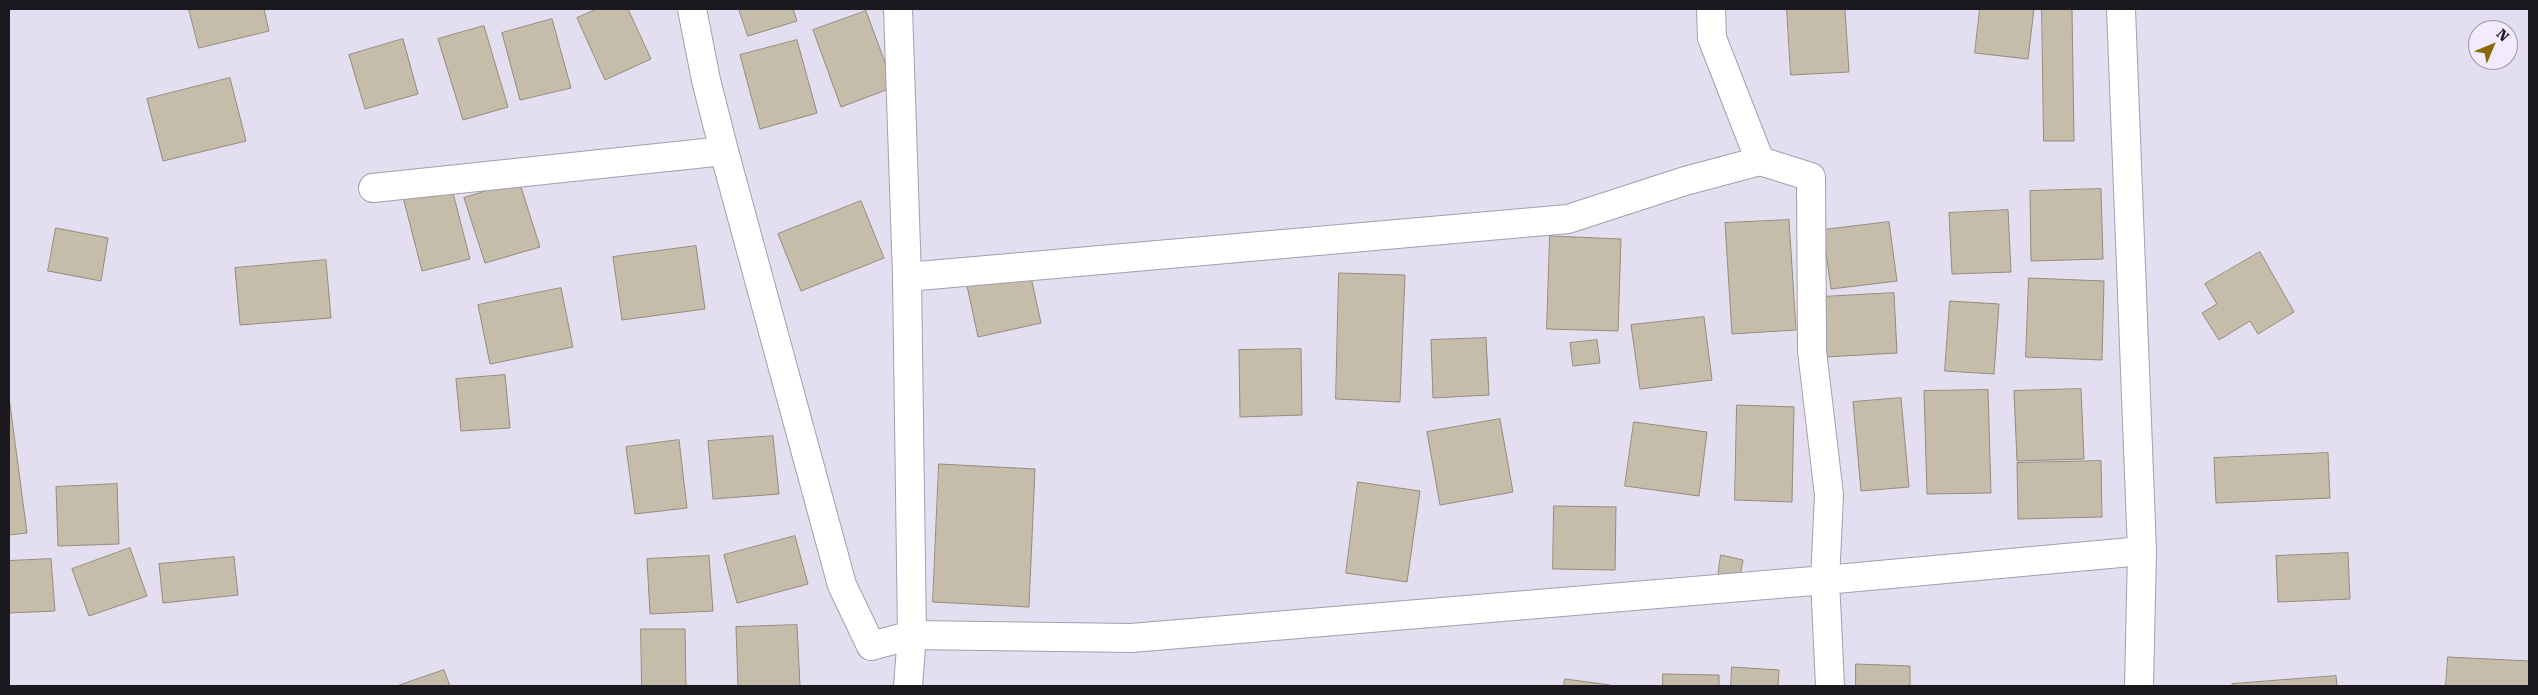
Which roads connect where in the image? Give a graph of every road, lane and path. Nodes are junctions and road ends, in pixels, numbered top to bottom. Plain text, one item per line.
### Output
1 (692, 9) edge
2 (898, 9) edge
3 (1711, 9) edge
4 (2121, 9) edge
5 (724, 151) junction
6 (1760, 161) junction
7 (373, 188) dead end
8 (907, 277) junction
9 (2142, 550) junction
10 (1825, 580) junction
11 (912, 635) junction
12 (908, 686) edge
13 (1830, 686) edge
14 (2139, 686) edge

1 - 5 street
2 - 8 street
3 - 6 street
4 - 9 street
5 - 7 street
5 - 11 street
6 - 8 street
6 - 10 street
8 - 11 street
9 - 10 street
9 - 14 street
10 - 11 street
10 - 13 street
11 - 12 street

